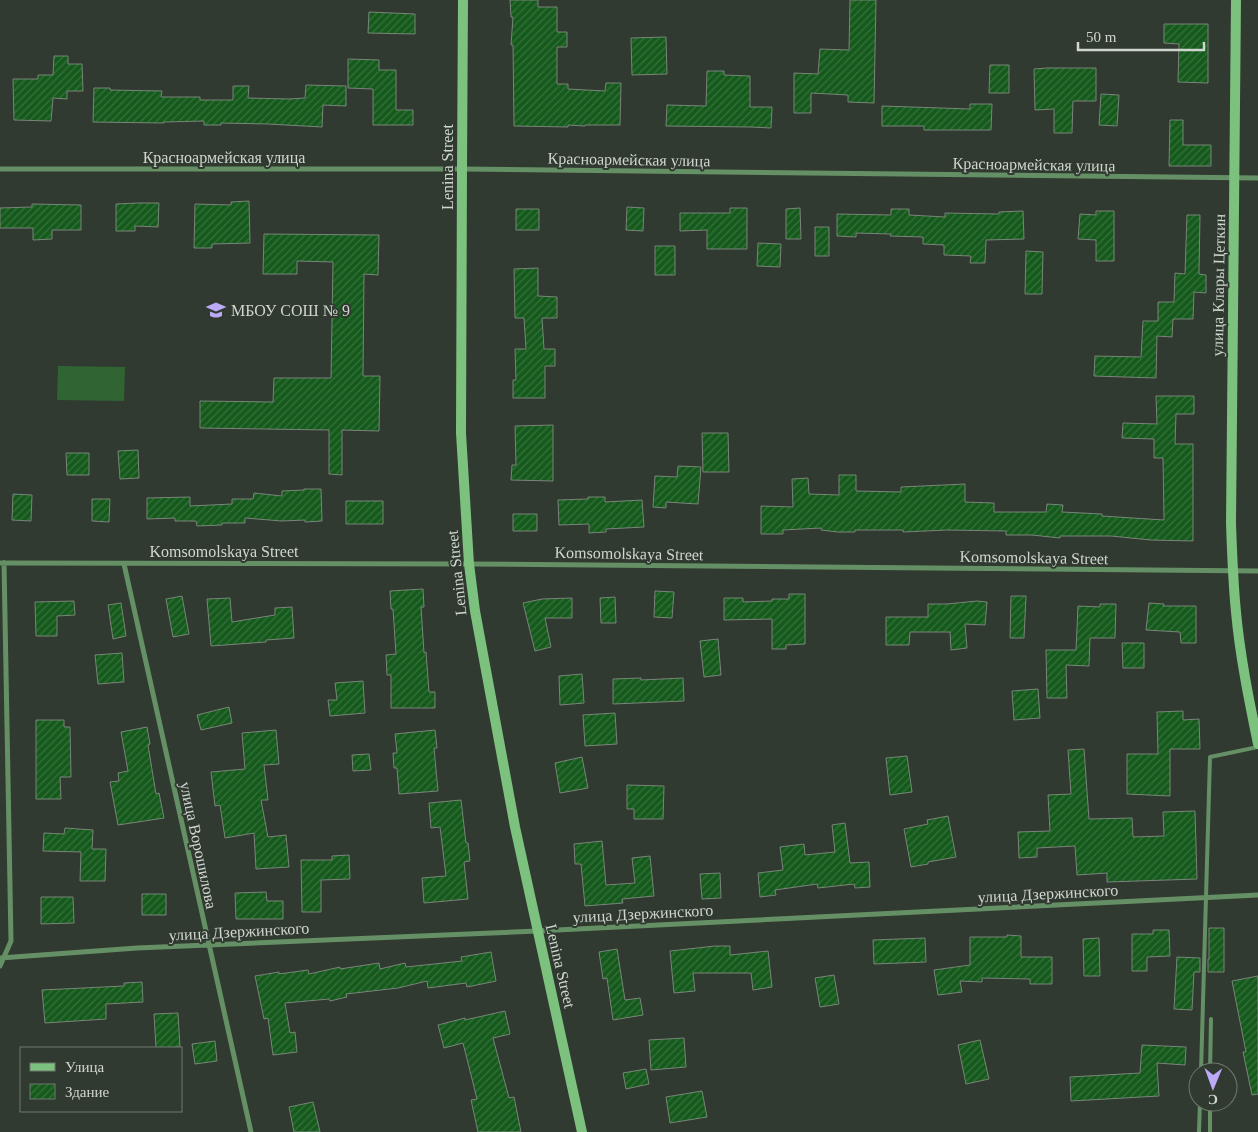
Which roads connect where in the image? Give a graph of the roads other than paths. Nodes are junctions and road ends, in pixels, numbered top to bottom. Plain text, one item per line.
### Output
1 (463, 0) edge
2 (1236, 0) edge
3 (0, 169) edge
4 (462, 169) junction
5 (1234, 178) junction
6 (1258, 178) edge
7 (2, 563) edge
8 (124, 564) junction
9 (468, 564) junction
10 (1232, 571) junction
11 (1258, 572) edge
12 (1256, 723) edge
13 (1258, 746) edge
14 (1258, 895) edge
15 (1206, 897) junction
16 (538, 931) junction
17 (208, 945) junction
18 (2, 958) edge
19 (0, 966) edge
20 (1211, 1019) dead end
21 (1201, 1062) edge
22 (1210, 1062) edge
23 (1200, 1112) edge
24 (1210, 1112) edge
25 (250, 1132) edge
26 (582, 1132) edge
27 (1199, 1132) edge
28 (1210, 1132) edge

1 - 4 street, Lenina Street
2 - 5 street, улица Клары Цеткин
3 - 4 street, Красноармейская улица
4 - 5 street, Красноармейская улица
4 - 9 street, Lenina Street
5 - 6 street, Красноармейская улица
5 - 10 street, улица Клары Цеткин
7 - 8 street, Komsomolskaya Street
7 - 18 street
8 - 9 street, Komsomolskaya Street
8 - 17 street, улица Ворошилова
9 - 10 street, Komsomolskaya Street
9 - 16 street, Lenina Street
10 - 11 street, Komsomolskaya Street
10 - 12 street, улица Клары Цеткин
12 - 13 street, улица Клары Цеткин
13 - 15 lane
14 - 15 street, улица Дзержинского
15 - 16 street, улица Дзержинского
15 - 21 lane
16 - 17 street, улица Дзержинского
16 - 26 street, Lenina Street
17 - 18 street, улица Дзержинского
17 - 25 street, улица Ворошилова
18 - 19 street
20 - 22 lane
23 - 27 lane
24 - 28 lane

